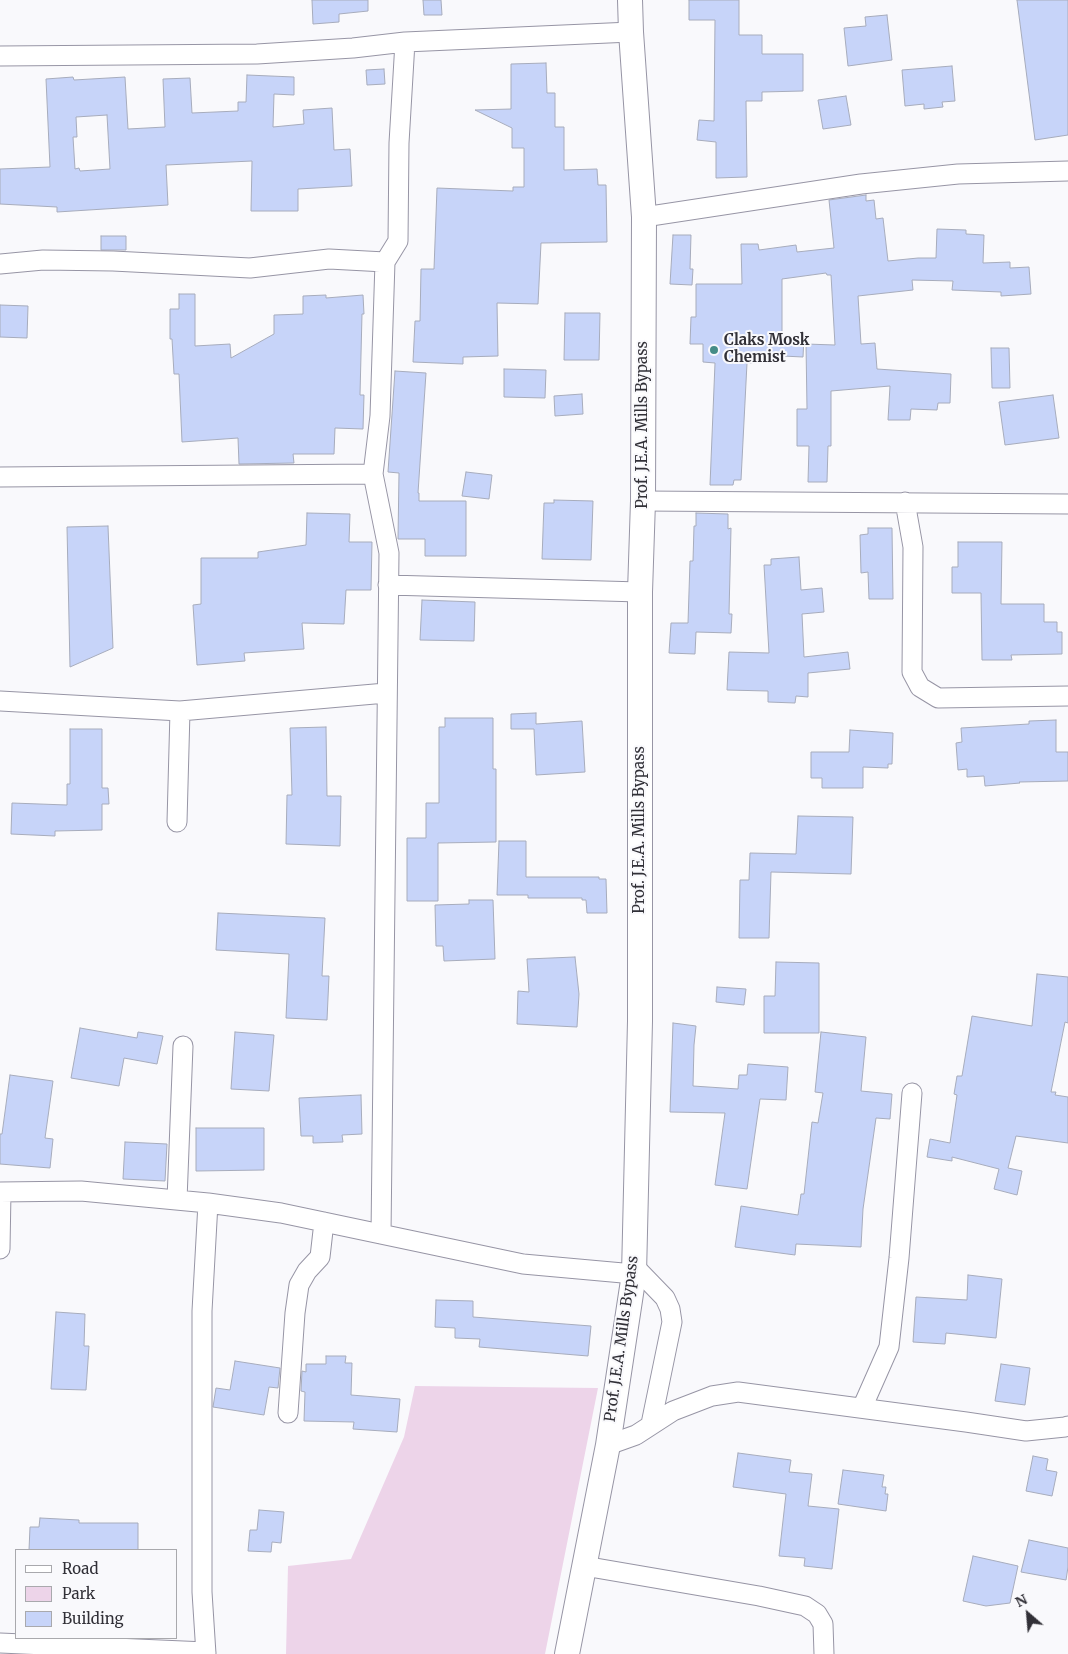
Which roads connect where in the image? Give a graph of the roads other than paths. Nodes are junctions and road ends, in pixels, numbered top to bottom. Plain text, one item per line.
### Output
1 (630, 0) edge
2 (631, 32) junction
3 (405, 42) junction
4 (0, 56) edge
5 (1068, 171) edge
6 (644, 218) junction
7 (384, 262) junction
8 (0, 264) edge
9 (374, 474) junction
10 (0, 477) edge
11 (643, 501) junction
12 (905, 502) junction
13 (1068, 504) edge
14 (388, 585) junction
15 (640, 592) junction
16 (386, 693) junction
17 (1068, 696) edge
18 (0, 701) edge
19 (180, 711) junction
20 (178, 822) dead end
21 (183, 1046) dead end
22 (912, 1093) dead end
23 (0, 1192) edge
24 (177, 1200) junction
25 (208, 1203) junction
26 (324, 1222) junction
27 (381, 1234) junction
28 (0, 1249) edge
29 (634, 1270) junction
30 (862, 1408) junction
31 (288, 1413) dead end
32 (652, 1424) junction
33 (1068, 1426) edge
34 (608, 1445) junction
35 (584, 1566) junction
36 (0, 1643) edge
37 (206, 1653) edge
38 (567, 1654) edge
39 (824, 1654) edge

1 - 2 street, Prof. J.E.A. Mills Bypass
2 - 3 street
2 - 6 street, Prof. J.E.A. Mills Bypass
3 - 4 street
3 - 7 street
5 - 6 street
6 - 11 street, Prof. J.E.A. Mills Bypass
7 - 8 street
7 - 9 street
9 - 10 street
9 - 14 street
11 - 12 street
11 - 15 street, Prof. J.E.A. Mills Bypass
12 - 13 street
12 - 17 street
14 - 15 street
14 - 16 street
15 - 29 street, Prof. J.E.A. Mills Bypass
16 - 19 street
16 - 27 street
18 - 19 street
19 - 20 street
21 - 24 street
22 - 30 street
23 - 24 street
23 - 28 street
24 - 25 street
25 - 26 street
25 - 37 street
26 - 27 street
26 - 31 street
27 - 29 street
29 - 32 street
29 - 34 street, Prof. J.E.A. Mills Bypass
30 - 32 street
30 - 33 street
32 - 34 street
34 - 35 street, Prof. J.E.A. Mills Bypass
35 - 38 street, Prof. J.E.A. Mills Bypass
35 - 39 street
36 - 37 street

